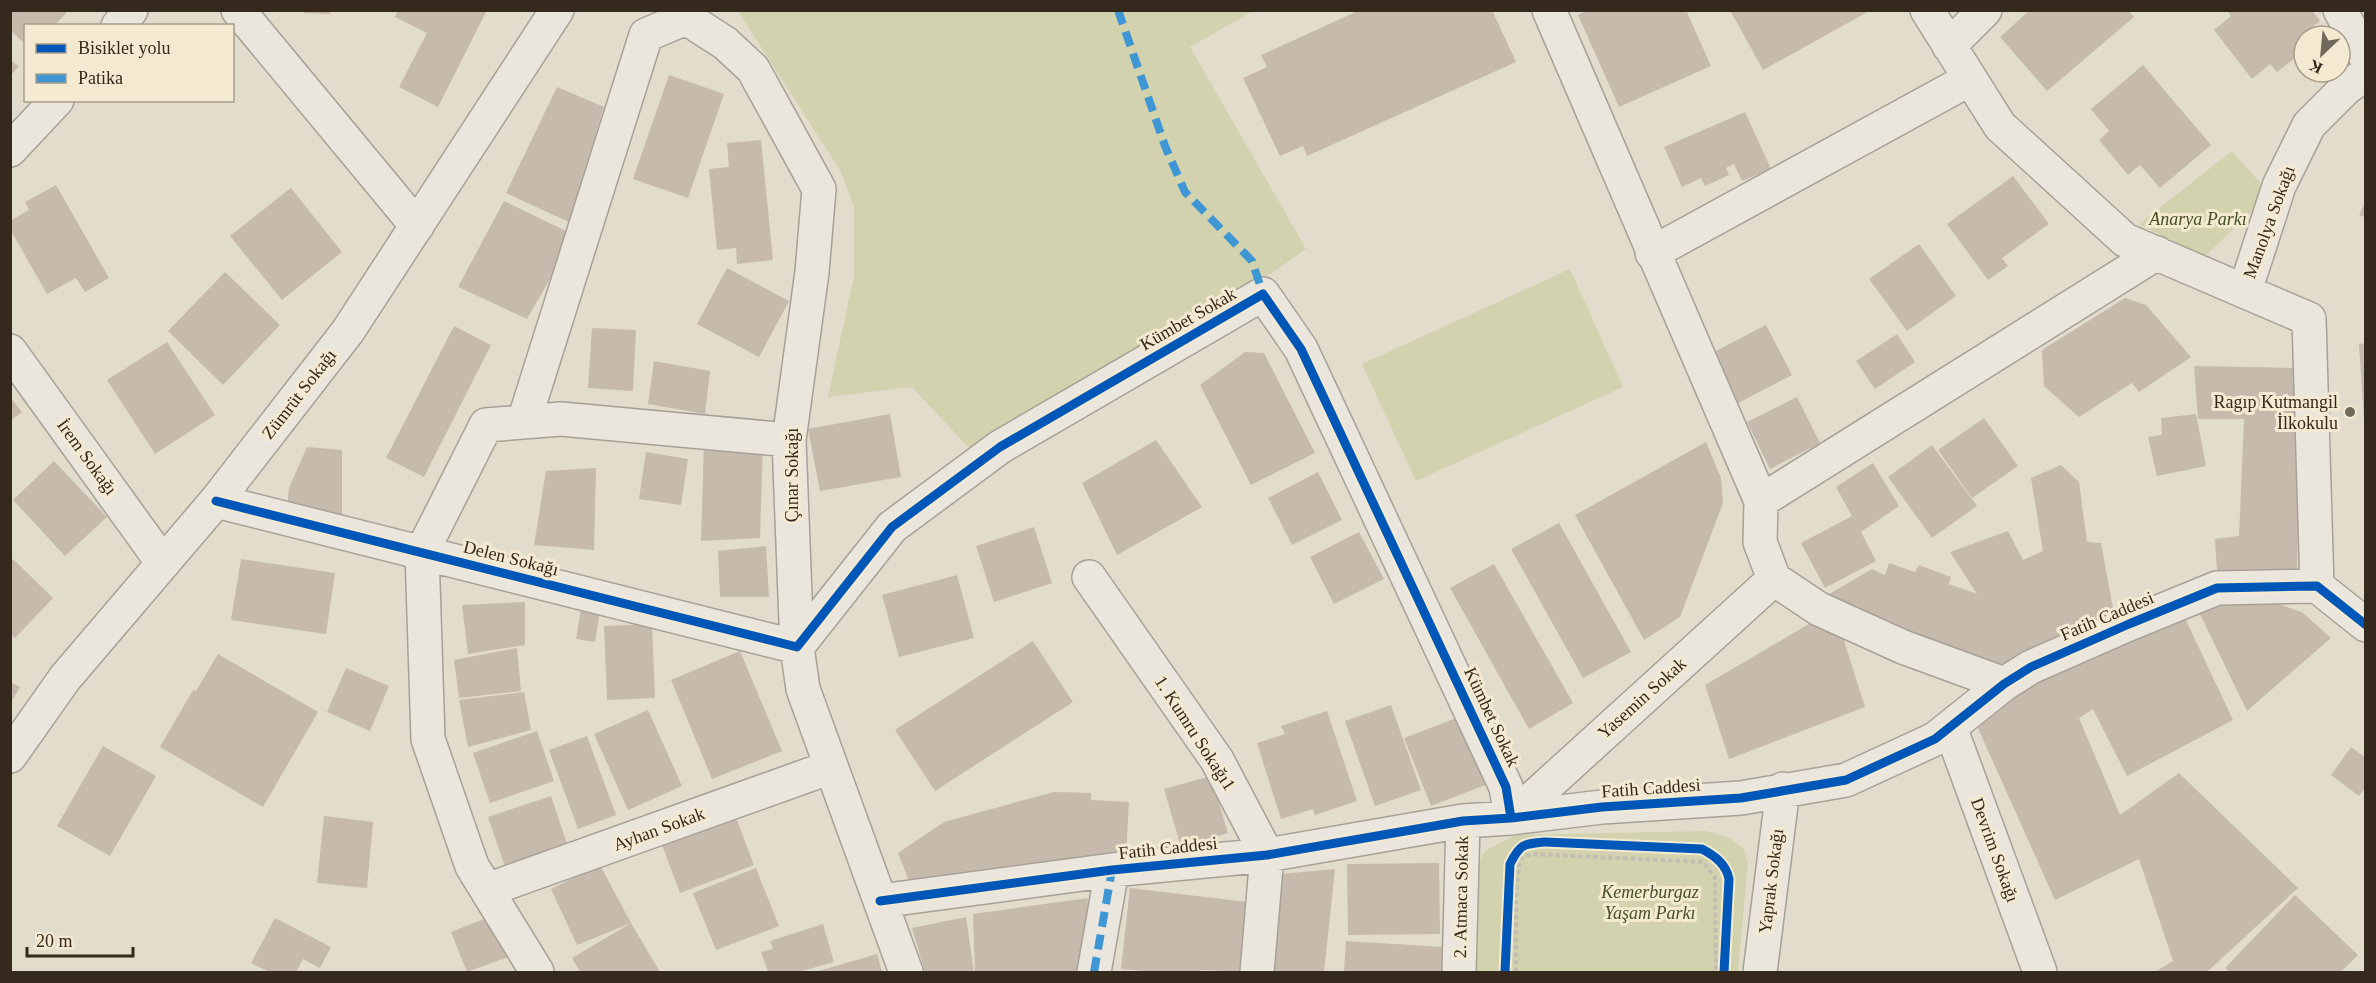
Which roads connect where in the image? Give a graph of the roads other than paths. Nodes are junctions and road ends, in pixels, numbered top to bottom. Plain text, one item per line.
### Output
1 (131, 10) edge
2 (238, 10) edge
3 (557, 10) edge
4 (1549, 10) edge
5 (1927, 10) edge
6 (1985, 10) edge
7 (2340, 10) edge
8 (686, 14) edge
9 (120, 24) edge
10 (1949, 46) junction
11 (2366, 57) edge
12 (2366, 74) edge
13 (1970, 79) junction
14 (55, 102) edge
15 (10, 150) edge
16 (417, 226) junction
17 (1652, 253) junction
18 (2157, 253) junction
19 (2245, 291) junction
20 (10, 351) edge
21 (524, 421) junction
22 (789, 440) junction
23 (216, 501) junction
24 (1761, 501) junction
25 (422, 552) junction
26 (163, 563) junction
27 (1089, 577) dead end
28 (1774, 579) junction
29 (2317, 586) junction
30 (2366, 625) edge
31 (797, 647) junction
32 (2004, 684) junction
33 (1950, 727) junction
34 (10, 756) edge
35 (831, 767) junction
36 (1783, 789) junction
37 (1463, 821) junction
38 (1514, 834) junction
39 (1267, 855) junction
40 (1112, 870) junction
41 (487, 890) junction
42 (880, 901) junction
43 (537, 972) edge
44 (906, 972) edge
45 (1094, 972) edge
46 (1257, 972) edge
47 (1459, 972) edge
48 (1760, 972) edge
49 (2040, 972) edge

1 - 9 street
2 - 16 street
3 - 16 street, Zümrüt Sokağı
4 - 17 street
5 - 10 street
6 - 10 street
7 - 11 street
8 - 21 street
8 - 22 street, Çınar Sokağı
10 - 13 street
12 - 19 street, Manolya Sokağı
13 - 17 street
13 - 18 street
14 - 15 street
16 - 23 street, Zümrüt Sokağı
17 - 24 street
18 - 19 street
18 - 24 street
19 - 29 street
20 - 26 street, İrem Sokağı
21 - 22 street
21 - 25 street
22 - 31 street, Çınar Sokağı
23 - 25 street, Delen Sokağı
23 - 26 street, Zümrüt Sokağı
24 - 28 street
25 - 31 street, Delen Sokağı
25 - 41 street
26 - 34 street, Zümrüt Sokağı
27 - 39 street, 1. Kumru Sokağı1
28 - 32 street
28 - 38 street, Yasemin Sokak
29 - 30 street
29 - 32 street, Fatih Caddesi
31 - 35 street, Çınar Sokağı
31 - 38 street, Kümbet Sokak
32 - 33 street, Fatih Caddesi
33 - 36 street, Fatih Caddesi
33 - 49 street, Devrim Sokağı
35 - 41 street, Ayhan Sokak
35 - 42 street, Çınar Sokağı
36 - 38 street, Fatih Caddesi
36 - 48 street, Yaprak Sokağı
37 - 38 street, Fatih Caddesi
37 - 39 street, Fatih Caddesi
37 - 47 street, 2. Atmaca Sokak
39 - 40 street, Fatih Caddesi
39 - 46 street
40 - 42 street, Fatih Caddesi
40 - 45 street
41 - 43 street
42 - 44 street, Çınar Sokağı

